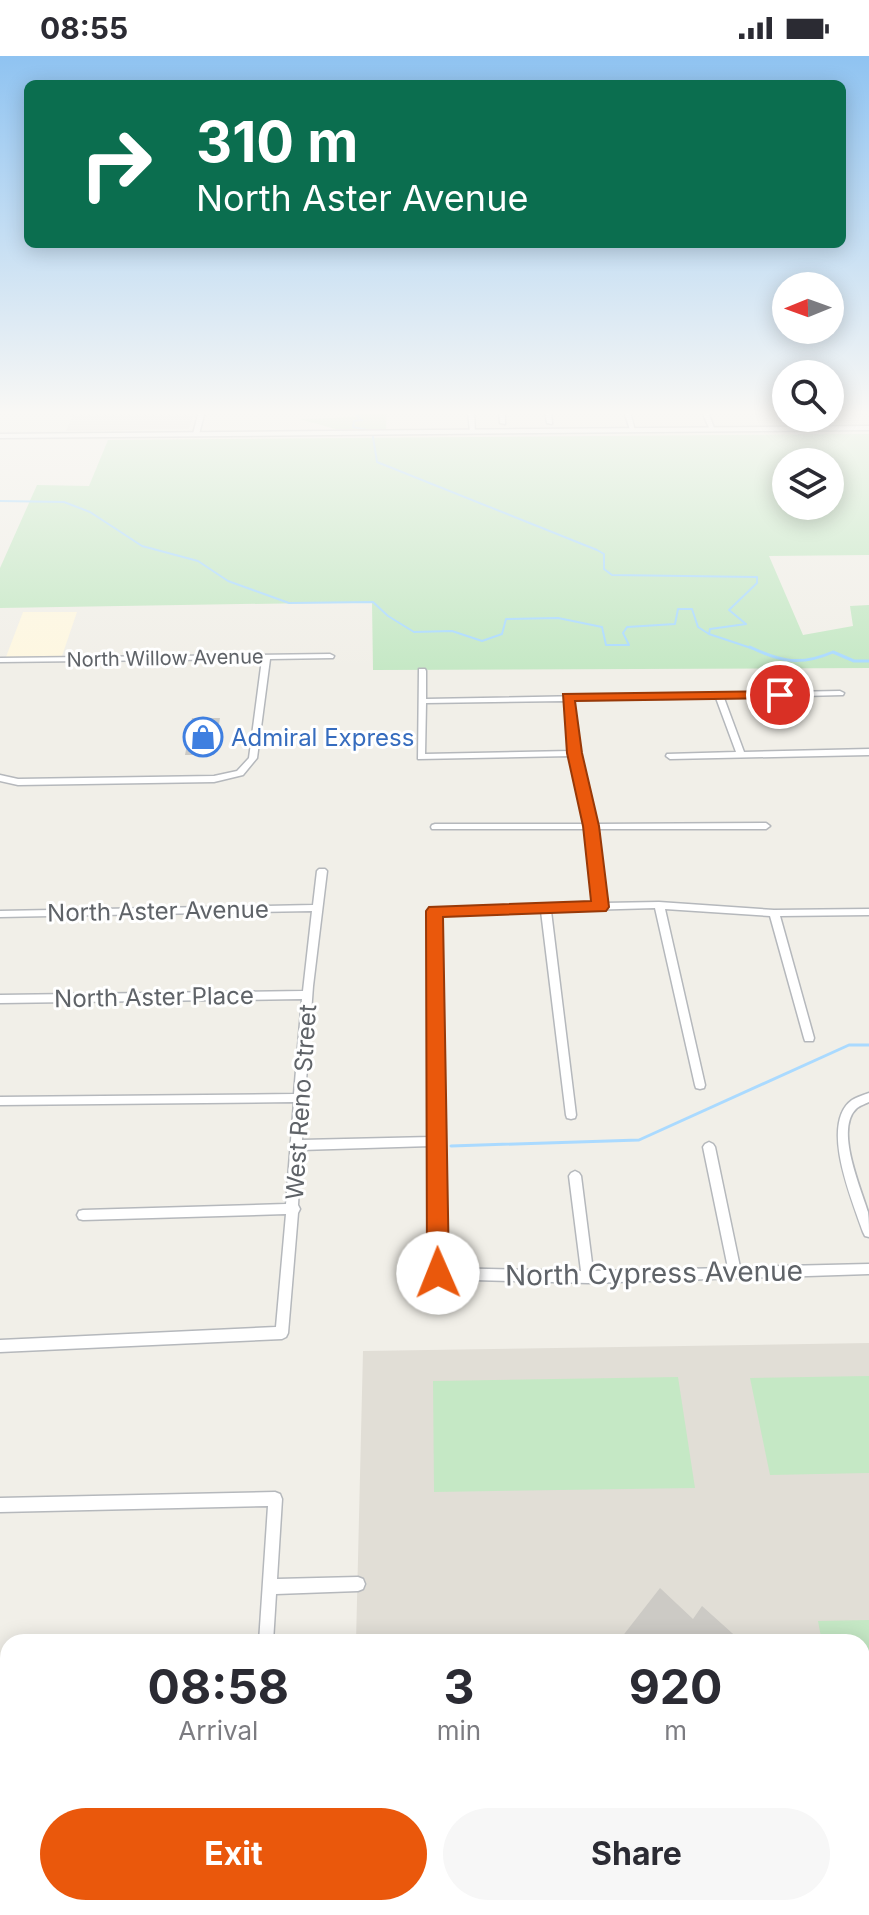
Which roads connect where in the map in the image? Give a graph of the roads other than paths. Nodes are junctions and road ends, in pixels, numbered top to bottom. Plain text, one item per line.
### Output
1 (330, 656) dead end
2 (266, 657) junction
3 (0, 660) edge
4 (422, 671) dead end
5 (840, 693) dead end
6 (568, 697) junction
7 (720, 697) junction
8 (424, 701) junction
9 (869, 752) edge
10 (575, 753) junction
11 (741, 754) junction
12 (670, 756) dead end
13 (0, 778) edge
14 (591, 826) junction
15 (766, 826) dead end
16 (435, 827) dead end
17 (322, 871) dead end
18 (659, 905) junction
19 (600, 907) junction
20 (316, 908) junction
21 (546, 910) junction
22 (869, 912) edge
23 (774, 913) junction
24 (0, 914) edge
25 (307, 995) junction
26 (0, 999) edge
27 (809, 1038) dead end
28 (700, 1085) dead end
29 (869, 1097) edge
30 (301, 1098) junction
31 (0, 1101) edge
32 (571, 1115) dead end
33 (437, 1141) junction
34 (298, 1145) junction
35 (709, 1147) dead end
36 (575, 1176) dead end
37 (294, 1209) junction
38 (83, 1215) dead end
39 (869, 1232) edge
40 (869, 1269) edge
41 (735, 1273) junction
42 (588, 1277) junction
43 (0, 1346) edge
44 (0, 1505) edge
45 (358, 1584) dead end
46 (270, 1587) junction
47 (267, 1634) edge

1 - 2 street, North Willow Avenue
2 - 3 street, North Willow Avenue
2 - 13 street
4 - 8 street
5 - 7 street
6 - 7 street
6 - 8 street
6 - 10 street
7 - 11 street
8 - 10 street
9 - 11 street
10 - 14 street
11 - 12 street
14 - 15 street
14 - 16 street
14 - 19 street
17 - 20 street, West Reno Street
18 - 19 street
18 - 23 street
18 - 28 street
19 - 21 street
20 - 24 street, North Aster Avenue
20 - 25 street, West Reno Street
21 - 32 street
21 - 33 street
22 - 23 street
23 - 27 street
25 - 26 street, North Aster Place
25 - 30 street, West Reno Street
29 - 39 street
30 - 31 street
30 - 34 street, West Reno Street
33 - 34 street
33 - 42 street, North Cypress Avenue
34 - 37 street, West Reno Street
35 - 41 street
36 - 42 street
37 - 38 street
37 - 43 street, West Reno Street
40 - 41 street, North Cypress Avenue
41 - 42 street, North Cypress Avenue
44 - 46 street
45 - 46 street
46 - 47 street

